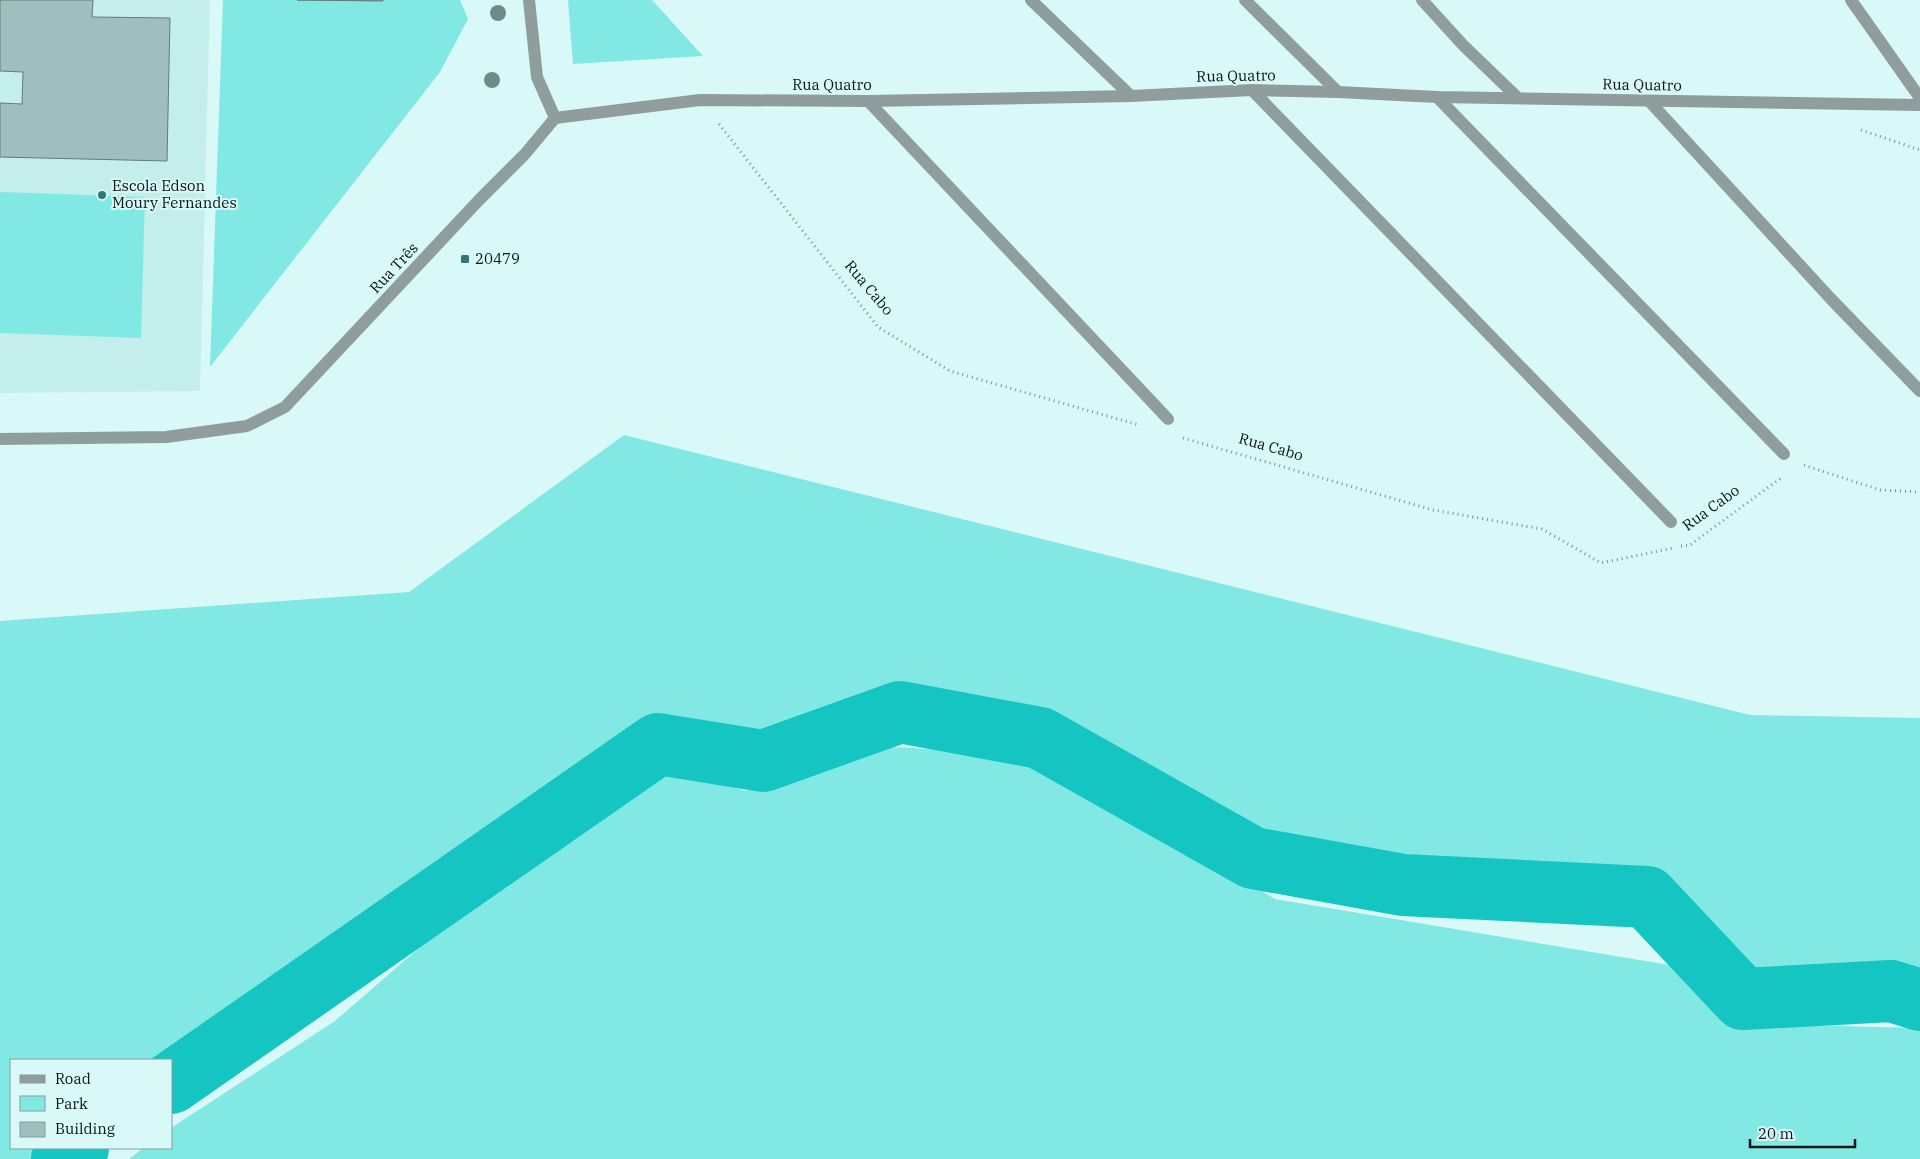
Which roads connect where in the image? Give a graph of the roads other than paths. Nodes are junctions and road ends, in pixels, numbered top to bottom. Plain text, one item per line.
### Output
1 (530, 0) edge
2 (1031, 0) edge
3 (1245, 0) edge
4 (1422, 0) edge
5 (1851, 0) edge
6 (1252, 90) junction
7 (1338, 92) junction
8 (1131, 96) junction
9 (1437, 97) junction
10 (1517, 97) junction
11 (1920, 98) edge
12 (868, 101) junction
13 (1650, 102) junction
14 (1920, 105) edge
15 (555, 118) junction
16 (1920, 391) edge
17 (1168, 419) dead end
18 (0, 439) edge
19 (1784, 454) dead end
20 (1671, 522) dead end

1 - 15 street
2 - 8 street
3 - 7 street
4 - 10 street
5 - 11 street
6 - 7 street, Rua Quatro
6 - 8 street, Rua Quatro
6 - 20 street, Rua Cabo
7 - 9 street, Rua Quatro
8 - 12 street, Rua Quatro
9 - 10 street, Rua Quatro
9 - 19 street
10 - 13 street, Rua Quatro
12 - 15 street, Rua Quatro
12 - 17 street
13 - 14 street, Rua Quatro
13 - 16 street
15 - 18 street, Rua Três

